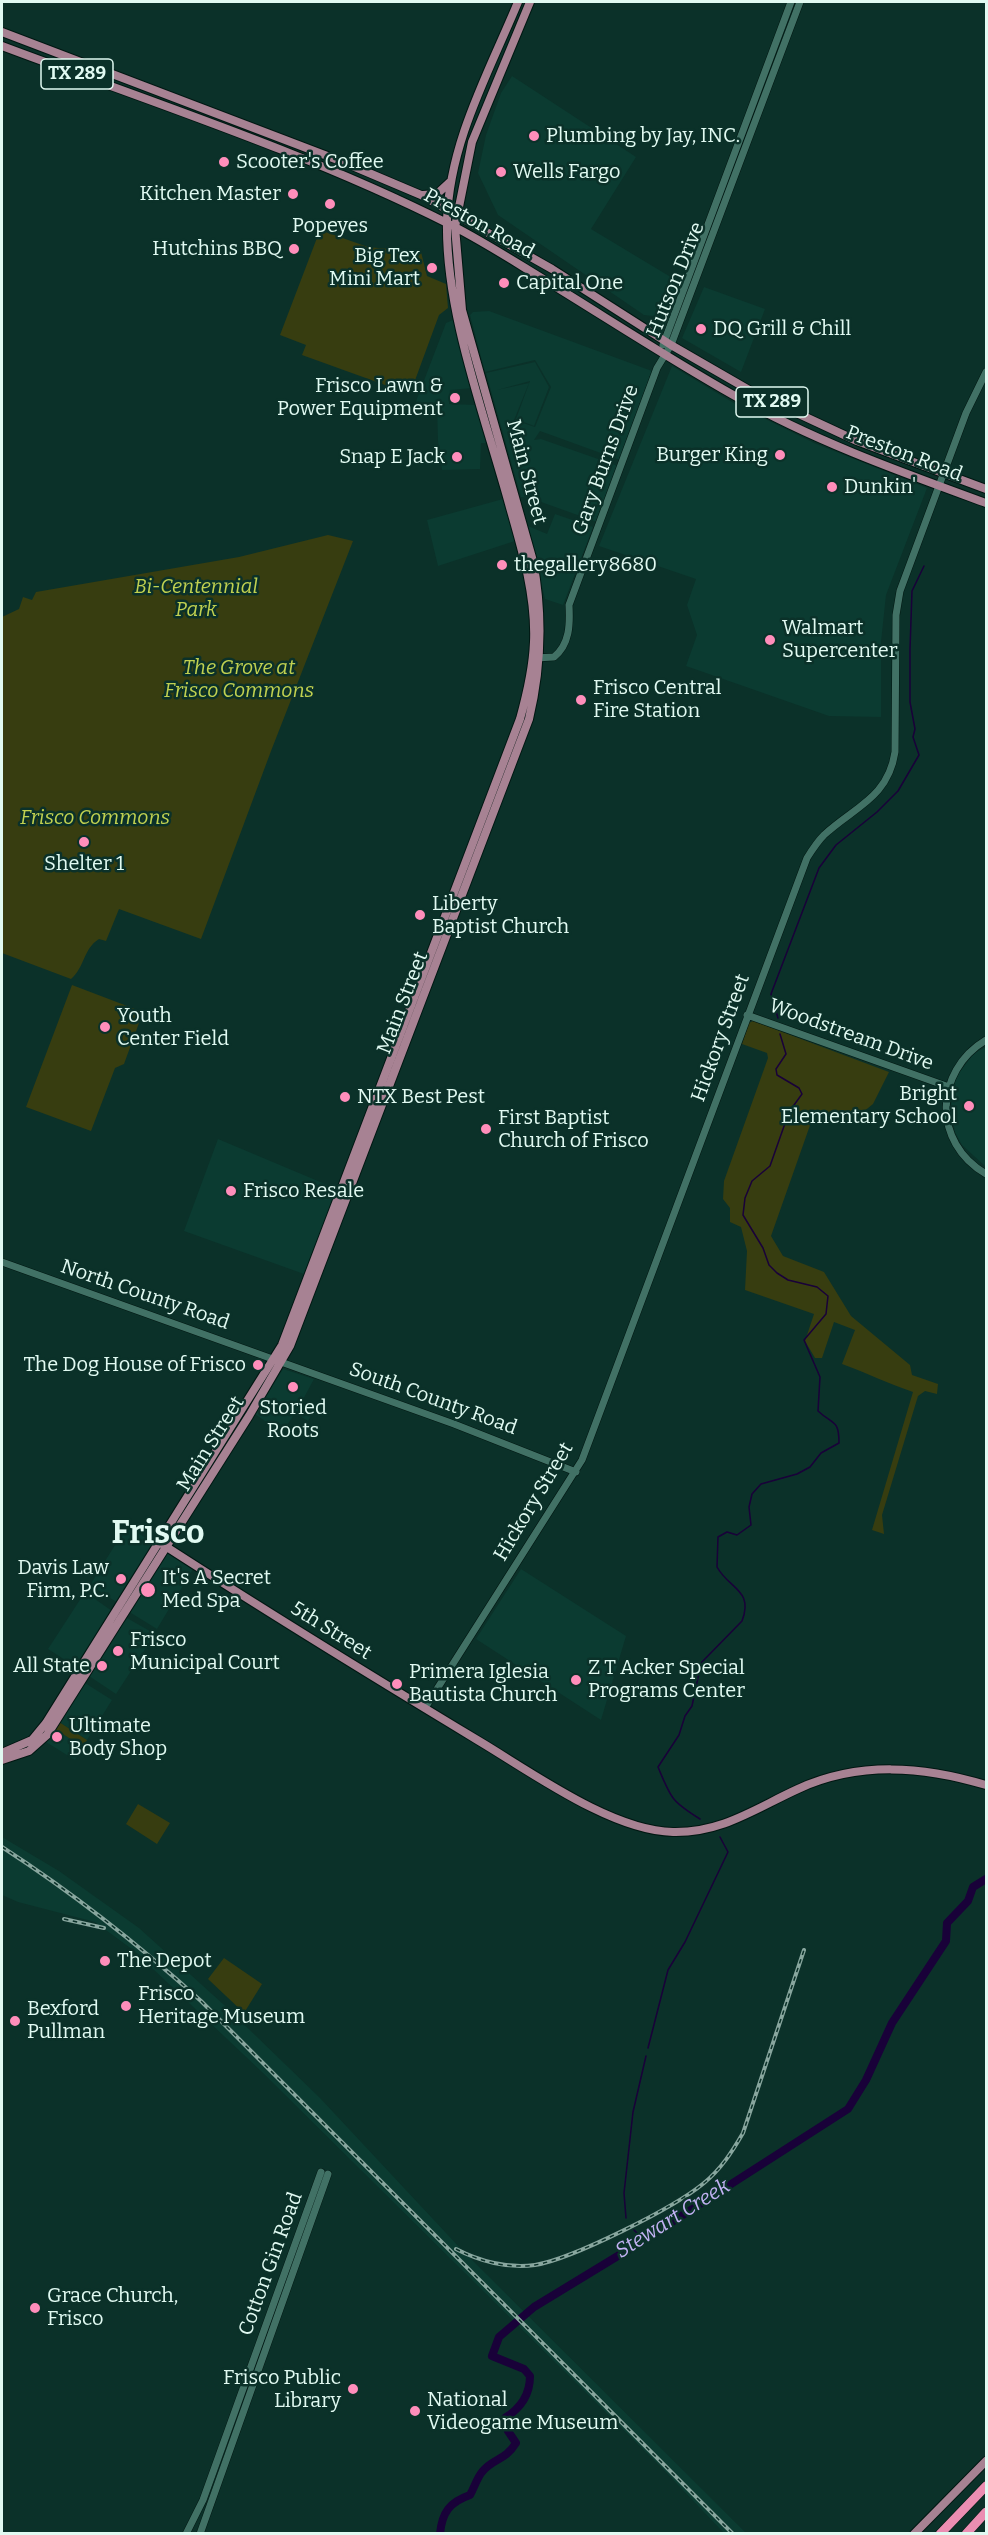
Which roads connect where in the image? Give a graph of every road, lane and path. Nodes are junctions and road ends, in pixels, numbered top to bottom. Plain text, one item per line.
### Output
1 (518, 2) edge
2 (530, 2) edge
3 (791, 2) edge
4 (800, 2) edge
5 (2, 32) edge
6 (2, 46) edge
7 (488, 72) junction
8 (499, 77) junction
9 (312, 150) junction
10 (307, 161) junction
11 (450, 182) junction
12 (719, 190) junction
13 (728, 193) junction
14 (421, 195) junction
15 (447, 209) junction
16 (457, 214) junction
17 (451, 225) junction
18 (477, 239) junction
19 (456, 248) junction
20 (552, 269) junction
21 (544, 280) junction
22 (667, 343) junction
23 (663, 354) junction
24 (987, 372) edge
25 (943, 474) junction
26 (939, 485) junction
27 (987, 489) edge
28 (987, 503) edge
29 (536, 658) junction
30 (747, 1015) junction
31 (987, 1040) edge
32 (949, 1087) junction
33 (368, 1132) junction
34 (987, 1174) edge
35 (2, 1262) edge
36 (310, 1270) junction
37 (309, 1297) junction
38 (299, 1311) junction
39 (278, 1360) junction
40 (576, 1472) junction
41 (163, 1545) junction
42 (424, 1708) junction
43 (2, 1753) edge
44 (2, 1760) edge
45 (987, 1785) edge
46 (325, 2173) dead end
47 (987, 2461) edge
48 (218, 2471) junction
49 (987, 2487) edge
50 (987, 2512) edge
51 (195, 2516) junction
52 (205, 2519) junction
53 (186, 2534) edge
54 (200, 2534) edge
55 (914, 2534) edge
56 (940, 2534) edge
57 (966, 2534) edge

1 - 7 main road, Main Street
2 - 8 main road, Main Street
3 - 12 street, Hutson Drive
4 - 13 street, Hutson Drive
5 - 9 main road, Preston Road / TX 289
6 - 10 main road, Preston Road / TX 289
7 - 8 main road
7 - 11 main road, Main Street
8 - 16 main road, Main Street
9 - 10 main road
9 - 14 main road, Preston Road / TX 289
10 - 17 main road, Preston Road / TX 289
11 - 14 main road
11 - 15 main road, Main Street
12 - 13 street
12 - 22 street, Hutson Drive
13 - 22 street, Hutson Drive
14 - 15 main road, Preston Road / TX 289
15 - 16 main road, Preston Road / TX 289
15 - 17 main road, Main Street
16 - 17 main road, Main Street
16 - 20 main road, Preston Road / TX 289
17 - 18 main road, Preston Road / TX 289
17 - 19 main road, Main Street
17 - 29 main road, Main Street
18 - 19 main road
18 - 21 main road, Preston Road / TX 289
19 - 29 main road, Main Street
20 - 21 main road
20 - 22 main road, Preston Road / TX 289
21 - 23 main road, Preston Road / TX 289
22 - 23 street, Hutson Drive
22 - 25 main road, Preston Road / TX 289
23 - 26 main road, Preston Road / TX 289
23 - 29 street, Gary Burns Drive
24 - 25 street, Hickory Street
25 - 26 street, Hickory Street
25 - 27 main road, Preston Road / TX 289
26 - 28 main road, Preston Road / TX 289
26 - 30 street, Hickory Street
29 - 33 main road, Main Street
30 - 32 street, Woodstream Drive
30 - 40 street, Hickory Street
31 - 32 street
32 - 34 street, Woodstream Drive
33 - 36 main road, Main Street
33 - 37 main road, Main Street
35 - 39 street, North County Road
36 - 37 main road
36 - 38 main road, Main Street
37 - 38 main road, Main Street
38 - 39 main road, Main Street
39 - 40 street, South County Road
39 - 41 main road, Main Street
40 - 42 street, Hickory Street
41 - 42 main road, 5th Street
41 - 43 main road, Main Street
41 - 44 main road, Main Street
42 - 45 main road, 5th Street
46 - 48 street, Cotton Gin Road
47 - 55 main road
48 - 51 street, Cotton Gin Road
48 - 52 street, Cotton Gin Road
49 - 56 highway
50 - 57 highway
51 - 52 street
51 - 53 street, Cotton Gin Road
52 - 54 street, Cotton Gin Road

